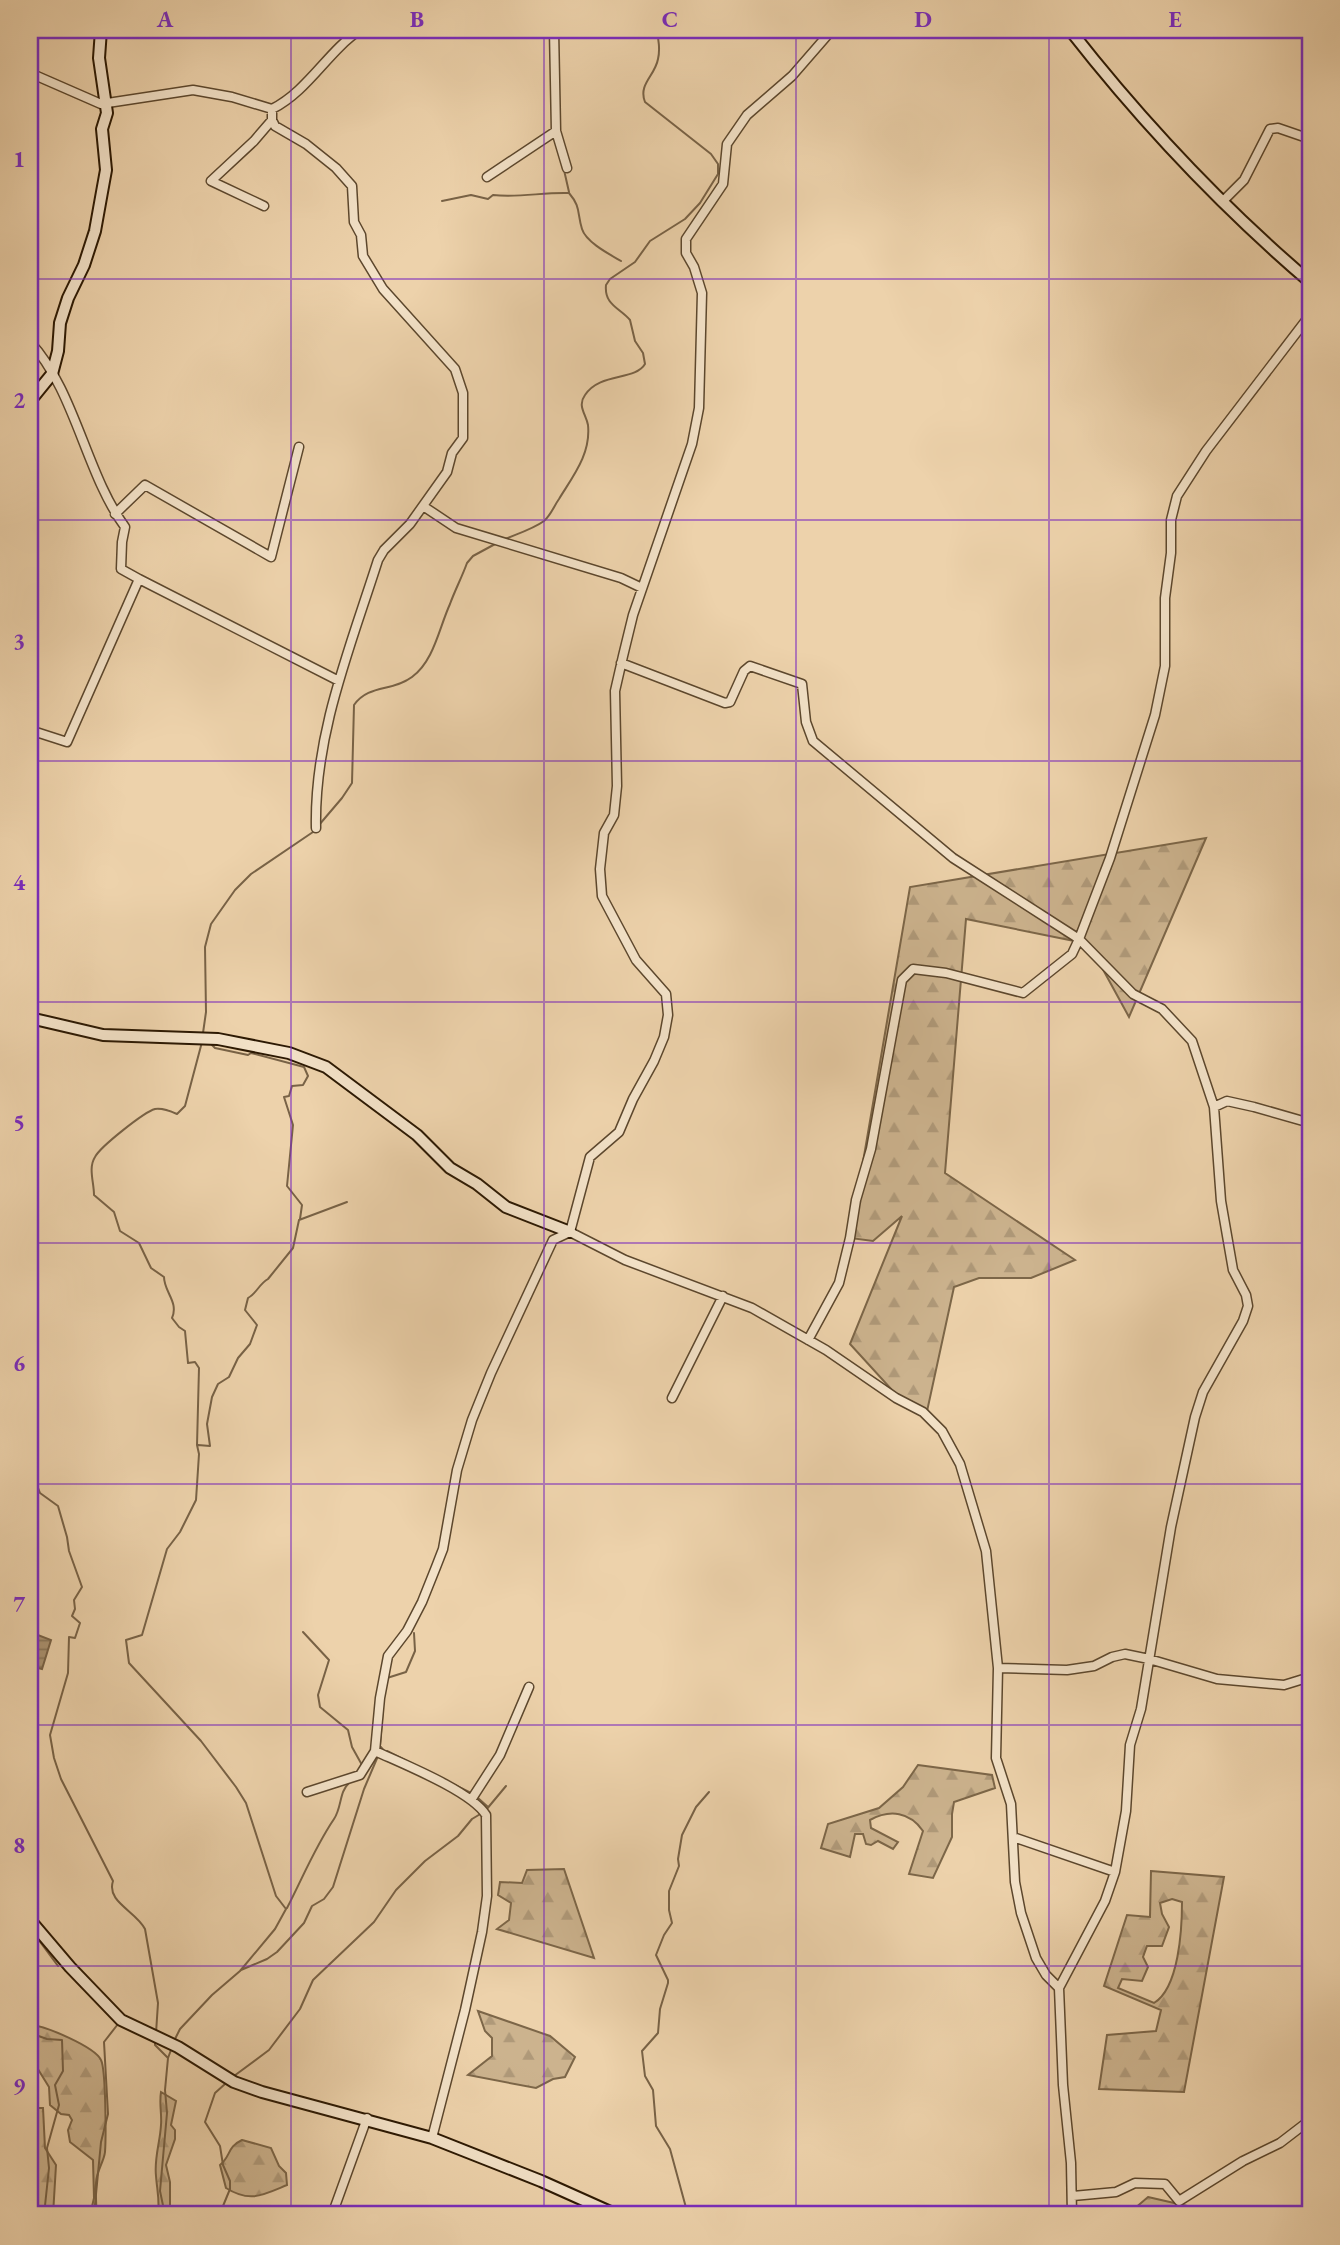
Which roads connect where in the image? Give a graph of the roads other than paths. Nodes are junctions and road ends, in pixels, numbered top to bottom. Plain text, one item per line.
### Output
1 (101, 30) edge
2 (360, 30) edge
3 (554, 30) edge
4 (832, 30) edge
5 (1070, 30) edge
6 (30, 73) edge
7 (105, 102) junction
8 (272, 109) junction
9 (272, 120) junction
10 (556, 131) junction
11 (1310, 139) edge
12 (567, 168) dead end
13 (487, 177) dead end
14 (1222, 202) junction
15 (264, 206) dead end
16 (1310, 282) edge
17 (1310, 315) edge
18 (30, 342) edge
19 (52, 374) junction
20 (30, 401) edge
21 (299, 447) dead end
22 (423, 506) junction
23 (115, 514) junction
24 (139, 579) junction
25 (642, 588) junction
26 (621, 663) junction
27 (339, 681) junction
28 (30, 736) edge
29 (316, 828) dead end
30 (1079, 939) junction
31 (30, 1018) edge
32 (1214, 1107) junction
33 (1310, 1123) edge
34 (570, 1232) junction
35 (723, 1296) junction
36 (808, 1340) junction
37 (672, 1398) dead end
38 (1149, 1659) junction
39 (998, 1668) junction
40 (1310, 1677) edge
41 (529, 1687) dead end
42 (383, 1755) junction
43 (307, 1792) dead end
44 (471, 1800) junction
45 (1013, 1838) junction
46 (1115, 1872) junction
47 (30, 1920) edge
48 (1059, 1988) junction
49 (367, 2118) junction
50 (1310, 2120) edge
51 (432, 2138) junction
52 (1073, 2196) junction
53 (332, 2215) edge
54 (617, 2215) edge
55 (1072, 2215) edge

1 - 7 street
2 - 8 street
3 - 10 street
4 - 25 street
5 - 14 street
6 - 7 street
7 - 8 street
7 - 19 street
8 - 9 street
9 - 15 street
9 - 22 street
10 - 12 street
10 - 13 street
11 - 14 street
14 - 16 street
17 - 30 street
18 - 19 street
19 - 20 street
19 - 23 street
21 - 23 street
22 - 25 street
22 - 27 street
23 - 24 street
24 - 27 street
24 - 28 street
25 - 26 street
26 - 30 street
26 - 34 street
27 - 29 street
30 - 32 street
30 - 36 street
31 - 34 street
32 - 33 street
32 - 38 street
34 - 35 street
34 - 42 street
35 - 36 street
35 - 37 street
36 - 39 street
38 - 39 street
38 - 40 street
38 - 46 street
39 - 45 street
41 - 44 street
42 - 43 street
42 - 44 street
44 - 51 street
45 - 46 street
45 - 48 street
46 - 48 street
47 - 49 street
48 - 52 street
49 - 51 street
49 - 53 street
50 - 52 street
51 - 54 street
52 - 55 street

